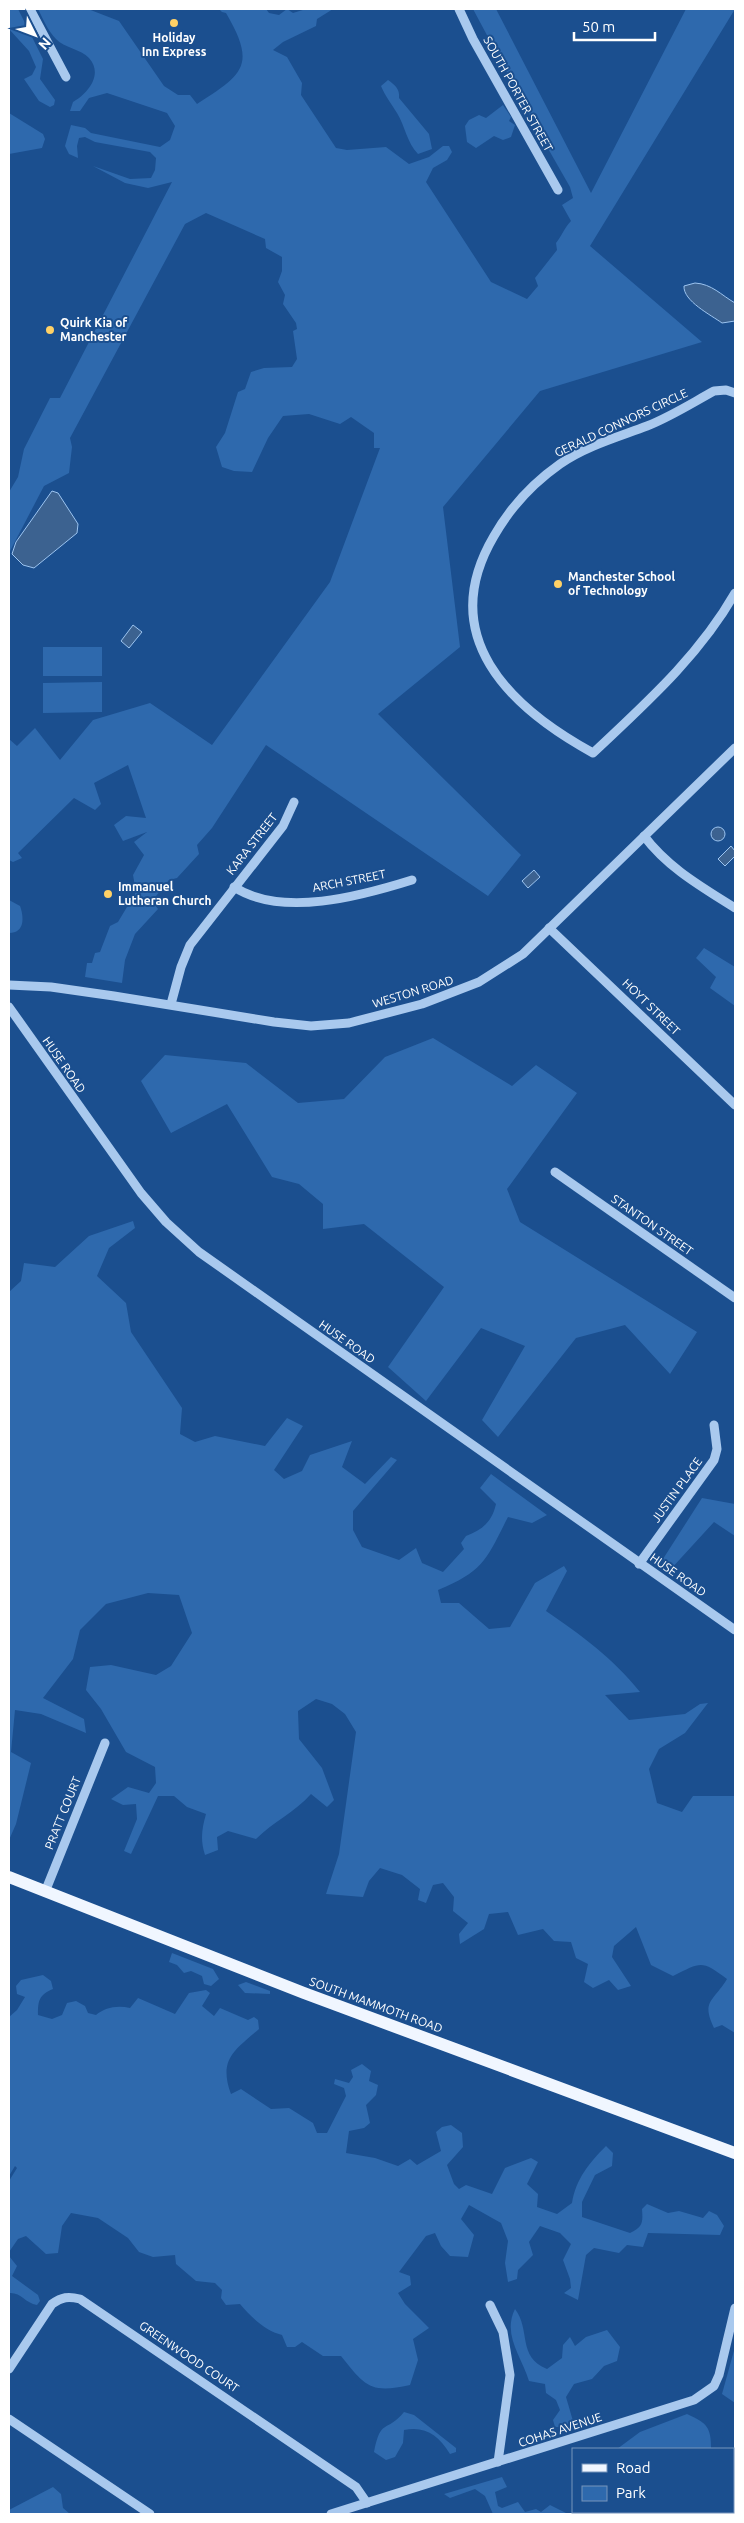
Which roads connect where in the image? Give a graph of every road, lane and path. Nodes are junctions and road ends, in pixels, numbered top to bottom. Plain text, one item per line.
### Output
1 (30, 9) edge
2 (459, 9) edge
3 (66, 77) dead end
4 (558, 190) dead end
5 (735, 393) edge
6 (735, 593) edge
7 (735, 748) edge
8 (294, 802) dead end
9 (644, 836) junction
10 (412, 880) dead end
11 (234, 887) junction
12 (735, 908) edge
13 (549, 928) junction
14 (9, 985) edge
15 (171, 1004) junction
16 (9, 1007) edge
17 (735, 1105) edge
18 (555, 1172) dead end
19 (735, 1298) edge
20 (714, 1425) dead end
21 (640, 1564) junction
22 (735, 1630) edge
23 (105, 1743) dead end
24 (9, 1877) edge
25 (45, 1892) junction
26 (735, 2153) edge
27 (490, 2304) dead end
28 (735, 2308) edge
29 (9, 2369) edge
30 (9, 2419) edge
31 (498, 2462) junction
32 (367, 2503) junction
33 (150, 2514) edge
34 (331, 2514) edge

1 - 3 street
2 - 4 street, SOUTH PORTER STREET
5 - 6 street, GERALD CONNORS CIRCLE
7 - 9 street, WESTON ROAD
8 - 11 street, KARA STREET
9 - 12 street
9 - 13 street, WESTON ROAD
10 - 11 street, ARCH STREET
11 - 15 street, KARA STREET
13 - 15 street, WESTON ROAD
13 - 17 street, HOYT STREET
14 - 15 street, WESTON ROAD
16 - 21 street, HUSE ROAD
18 - 19 street, STANTON STREET
20 - 21 street, JUSTIN PLACE
21 - 22 street, HUSE ROAD
23 - 25 street, PRATT COURT
24 - 25 main road, SOUTH MAMMOTH ROAD
25 - 26 main road, SOUTH MAMMOTH ROAD
27 - 31 street
28 - 31 street, COHAS AVENUE
29 - 32 street, GREENWOOD COURT
30 - 33 street
31 - 32 street, COHAS AVENUE
32 - 34 street, COHAS AVENUE

